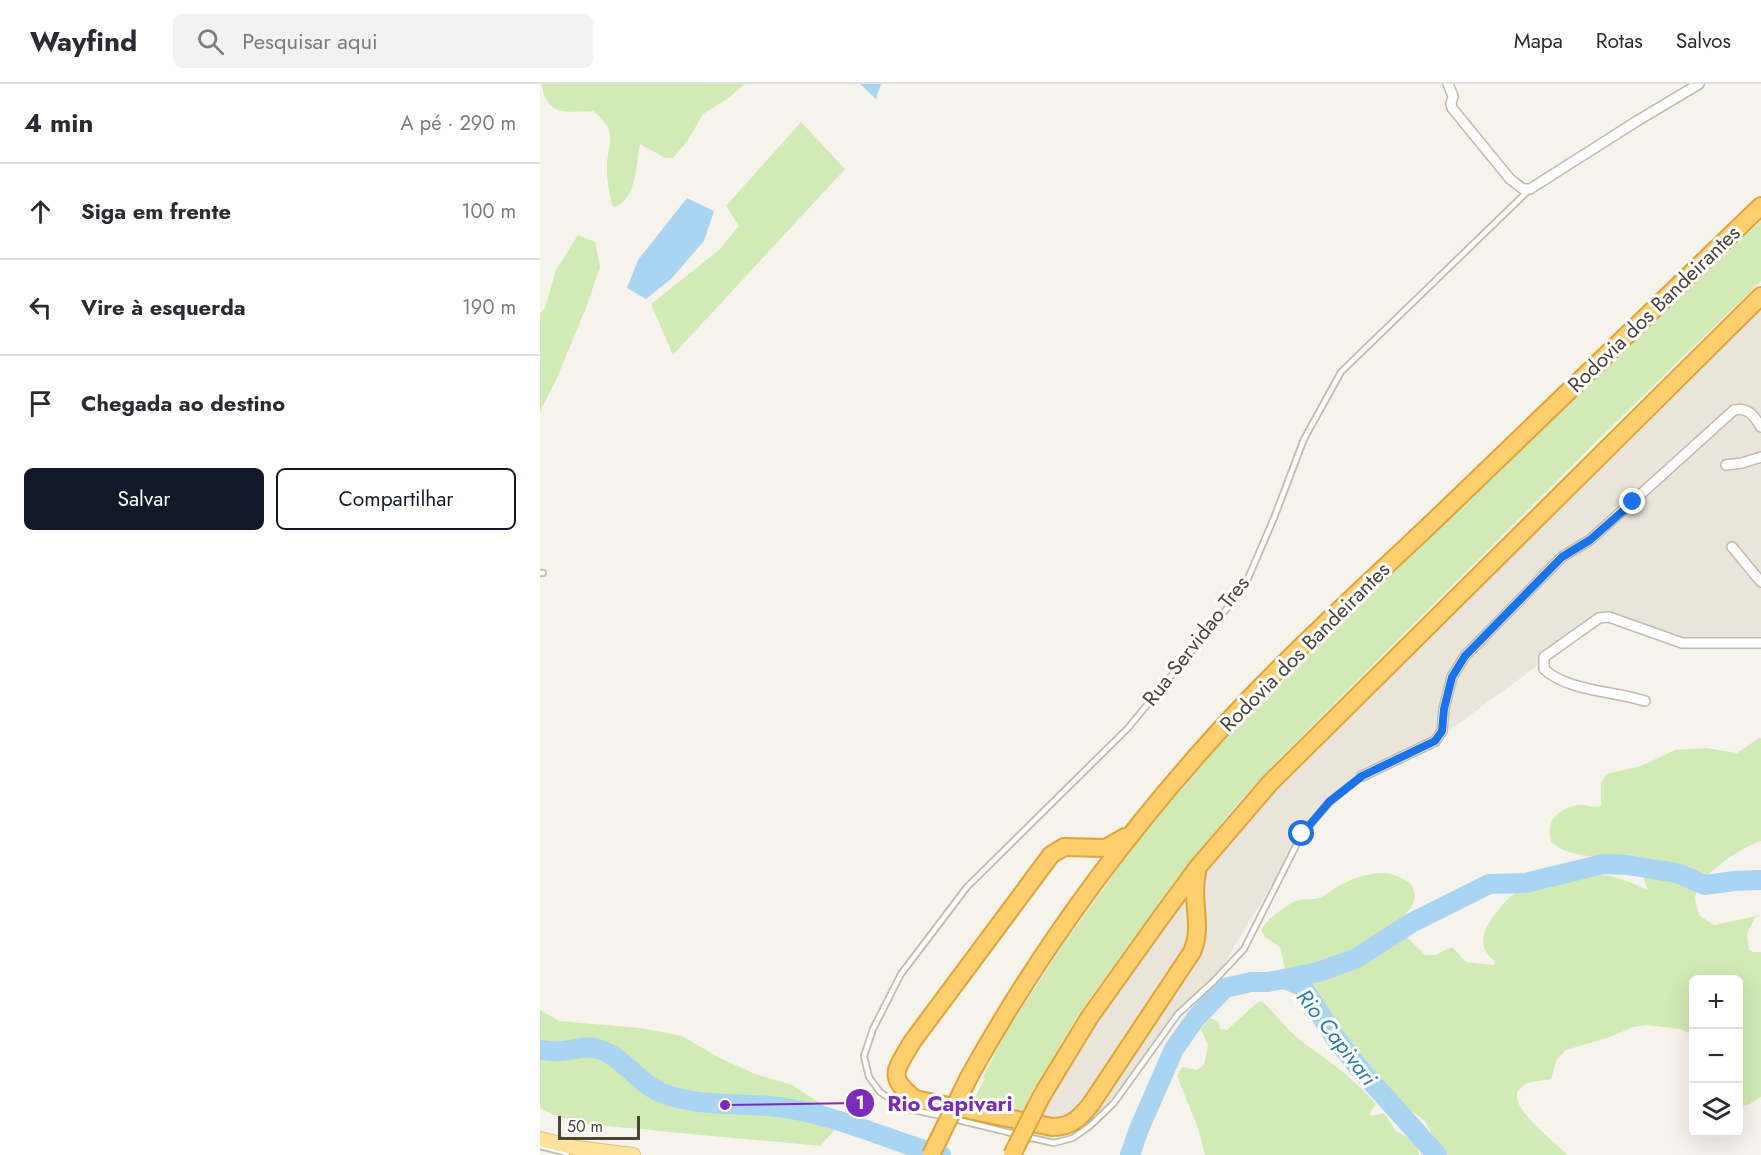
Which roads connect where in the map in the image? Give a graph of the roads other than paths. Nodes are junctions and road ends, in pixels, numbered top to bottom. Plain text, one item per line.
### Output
1 (1699, 84) edge
2 (1451, 88) edge
3 (1530, 189) junction
4 (1761, 206) edge
5 (1761, 296) edge
6 (1761, 427) edge
7 (1761, 457) edge
8 (1726, 465) dead end
9 (1732, 547) dead end
10 (1761, 582) edge
11 (1761, 643) edge
12 (1645, 701) dead end
13 (1362, 776) joint
14 (1133, 832) junction
15 (1198, 867) junction
16 (540, 1139) edge
17 (540, 1146) edge
18 (581, 1155) edge
19 (633, 1155) edge
20 (931, 1155) edge
21 (1012, 1155) edge

1 - 3 street
2 - 3 street
3 - 13 lane, Rua Servidao Tres
4 - 14 highway, Rodovia dos Bandeirantes
5 - 15 highway
6 - 13 street
7 - 8 street
9 - 10 street
11 - 12 street
14 - 15 highway
14 - 20 highway, Rodovia dos Bandeirantes, bridge
15 - 21 highway, bridge
16 - 19 main road
17 - 18 lane

